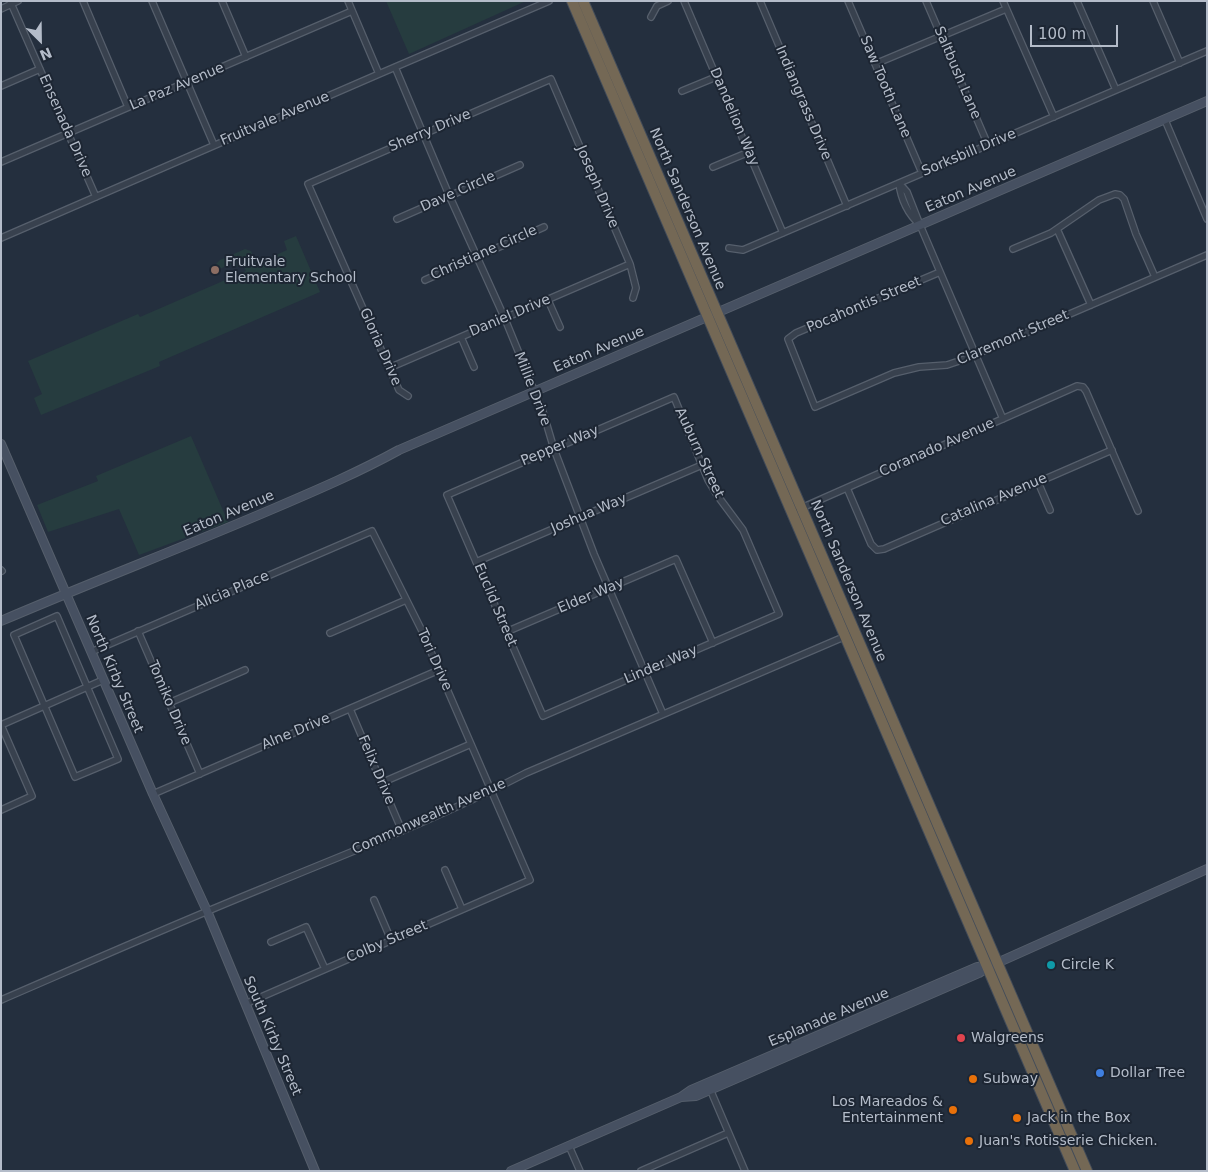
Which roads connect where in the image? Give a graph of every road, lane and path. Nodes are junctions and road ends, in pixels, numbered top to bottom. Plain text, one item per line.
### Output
1 (18, 1) edge
2 (83, 1) edge
3 (152, 1) edge
4 (222, 1) edge
5 (348, 1) edge
6 (550, 1) edge
7 (572, 1) edge
8 (583, 1) edge
9 (668, 1) edge
10 (684, 1) edge
11 (760, 1) edge
12 (848, 1) edge
13 (926, 1) edge
14 (1003, 1) edge
15 (1078, 1) edge
16 (1153, 1) edge
17 (10, 3) edge
18 (1, 8) edge
19 (1006, 9) junction
20 (352, 11) junction
21 (651, 17) dead end
22 (941, 36) junction
23 (1207, 51) edge
24 (246, 56) junction
25 (1180, 63) junction
26 (875, 64) junction
27 (395, 67) junction
28 (40, 69) junction
29 (379, 74) junction
30 (716, 76) junction
31 (551, 79) joint
32 (187, 82) junction
33 (1, 86) edge
34 (1116, 90) junction
35 (682, 91) dead end
36 (1207, 101) edge
37 (128, 107) junction
38 (1054, 117) junction
39 (1165, 120) junction
40 (68, 133) junction
41 (422, 134) junction
42 (214, 145) junction
43 (988, 145) junction
44 (749, 152) junction
45 (1, 162) edge
46 (520, 165) dead end
47 (713, 167) dead end
48 (922, 173) junction
49 (899, 183) junction
50 (308, 184) joint
51 (449, 195) junction
52 (96, 196) junction
53 (847, 206) junction
54 (1207, 218) edge
55 (397, 219) dead end
56 (920, 225) junction
57 (544, 227) dead end
58 (1058, 229) junction
59 (783, 233) junction
60 (1, 238) edge
61 (729, 248) dead end
62 (1013, 249) dead end
63 (1207, 255) edge
64 (477, 257) junction
65 (630, 264) junction
66 (940, 272) junction
67 (1156, 277) junction
68 (425, 280) dead end
69 (633, 298) dead end
70 (548, 300) junction
71 (1091, 305) junction
72 (713, 314) junction
73 (505, 318) junction
74 (560, 327) dead end
75 (461, 337) junction
76 (976, 355) junction
77 (474, 366) dead end
78 (389, 368) junction
79 (535, 391) junction
80 (408, 396) dead end
81 (674, 397) joint
82 (815, 407) joint
83 (1003, 419) junction
84 (1, 444) edge
85 (554, 449) junction
86 (1112, 450) junction
87 (702, 465) junction
88 (1038, 482) junction
89 (847, 488) junction
90 (447, 495) joint
91 (797, 510) junction
92 (1050, 510) dead end
93 (1138, 511) dead end
94 (580, 518) junction
95 (372, 530) joint
96 (476, 562) junction
97 (609, 588) junction
98 (66, 593) junction
99 (406, 600) junction
100 (780, 614) joint
101 (1, 621) edge
102 (138, 632) junction
103 (506, 632) junction
104 (330, 633) dead end
105 (851, 634) junction
106 (713, 643) junction
107 (91, 652) junction
108 (245, 670) dead end
109 (439, 670) junction
110 (645, 672) junction
111 (104, 680) junction
112 (88, 687) junction
113 (169, 703) junction
114 (45, 706) junction
115 (350, 709) junction
116 (663, 714) junction
117 (543, 716) joint
118 (1, 725) edge
119 (471, 744) junction
120 (200, 774) junction
121 (382, 783) junction
122 (491, 791) junction
123 (153, 794) junction
124 (1, 810) edge
125 (402, 831) junction
126 (1207, 869) edge
127 (445, 870) dead end
128 (530, 880) joint
129 (374, 900) dead end
130 (462, 909) junction
131 (207, 911) junction
132 (391, 940) junction
133 (271, 942) dead end
134 (992, 965) junction
135 (325, 969) junction
136 (1, 1000) edge
137 (245, 1004) junction
138 (710, 1089) junction
139 (681, 1098) junction
140 (728, 1133) junction
141 (569, 1146) junction
142 (315, 1171) edge
143 (511, 1171) edge
144 (580, 1171) edge
145 (641, 1171) edge
146 (744, 1171) edge
147 (1076, 1171) edge
148 (1087, 1171) edge

1 - 17 street
2 - 37 street
3 - 32 street
4 - 24 street
5 - 20 street
6 - 27 street, Fruitvale Avenue
7 - 72 highway, North Sanderson Avenue
8 - 72 highway, North Sanderson Avenue
9 - 21 street
10 - 30 street, Dandelion Way
11 - 53 street, Indiangrass Drive
12 - 26 street, Saw Tooth Lane
13 - 22 street, Saltbush Lane
14 - 19 street
15 - 34 street
16 - 25 street
17 - 18 street
17 - 28 street, Ensenada Drive
19 - 22 street
19 - 38 street
20 - 24 street, La Paz Avenue
20 - 29 street
22 - 26 street
22 - 43 street, Saltbush Lane
23 - 25 street, Sorksbill Drive
24 - 32 street, La Paz Avenue
25 - 34 street, Sorksbill Drive
26 - 48 street, Saw Tooth Lane
27 - 29 street, Fruitvale Avenue
27 - 41 street, Millie Drive
28 - 33 street
28 - 40 street, Ensenada Drive
29 - 42 street, Fruitvale Avenue
30 - 35 street
30 - 44 street, Dandelion Way
31 - 41 street, Sherry Drive
31 - 65 street, Joseph Drive
32 - 37 street, La Paz Avenue
32 - 42 street
34 - 38 street, Sorksbill Drive
36 - 39 street, Eaton Avenue
37 - 40 street, La Paz Avenue
38 - 43 street, Sorksbill Drive
39 - 54 street
39 - 56 street, Eaton Avenue
40 - 45 street, La Paz Avenue
40 - 52 street, Ensenada Drive
41 - 50 street, Sherry Drive
41 - 51 street, Millie Drive
42 - 52 street, Fruitvale Avenue
43 - 48 street, Sorksbill Drive
44 - 47 street
44 - 59 street, Dandelion Way
46 - 51 street, Dave Circle
48 - 49 street, Sorksbill Drive
49 - 53 street, Sorksbill Drive
49 - 56 street
50 - 78 street, Gloria Drive
51 - 55 street, Dave Circle
51 - 64 street, Millie Drive
52 - 60 street, Fruitvale Avenue
53 - 59 street, Sorksbill Drive
56 - 66 street
56 - 72 street, Eaton Avenue
57 - 64 street, Christiane Circle
58 - 62 street
58 - 67 street
58 - 71 street
59 - 61 street, Sorksbill Drive
63 - 67 street, Claremont Street
64 - 68 street, Christiane Circle
64 - 73 street, Millie Drive
65 - 69 street, Joseph Drive
65 - 70 street, Daniel Drive
66 - 76 street
66 - 82 street, Pocahontis Street
67 - 71 street, Claremont Street
70 - 73 street, Daniel Drive
70 - 74 street
71 - 76 street, Claremont Street
72 - 79 street, Eaton Avenue
72 - 91 highway, North Sanderson Avenue
73 - 75 street, Daniel Drive
73 - 79 street, Millie Drive
75 - 77 street
75 - 78 street, Daniel Drive
76 - 82 street, Claremont Street
76 - 83 street
78 - 80 street, Gloria Drive
79 - 85 street, Millie Drive
79 - 98 street, Eaton Avenue
81 - 85 street, Pepper Way
81 - 87 street, Auburn Street
83 - 86 street, Coranado Avenue
83 - 89 street, Coranado Avenue
84 - 98 street, North Kirby Street
85 - 90 street, Pepper Way
85 - 94 street, Millie Drive
86 - 88 street, Catalina Avenue
86 - 93 street
87 - 94 street, Joshua Way
87 - 100 street, Auburn Street
88 - 89 street, Catalina Avenue
88 - 92 street
89 - 91 street, Coranado Avenue
90 - 96 street, Euclid Street
91 - 105 highway, North Sanderson Avenue
94 - 96 street, Joshua Way
94 - 97 street, Millie Drive
95 - 99 street, Tori Drive
95 - 102 street, Alicia Place
96 - 103 street, Euclid Street
97 - 103 street, Elder Way
97 - 106 street, Elder Way
97 - 110 street, Millie Drive
98 - 101 street, Eaton Avenue
98 - 107 street, North Kirby Street
99 - 104 street
99 - 109 street, Tori Drive
100 - 106 street, Linder Way
102 - 107 street, Alicia Place
102 - 113 street, Tomiko Drive
103 - 117 street, Euclid Street
105 - 116 street, Commonwealth Avenue
105 - 134 highway, North Sanderson Avenue
106 - 110 street, Linder Way
107 - 111 street, North Kirby Street
108 - 113 street
109 - 115 street, Alne Drive
109 - 119 street, Tori Drive
110 - 116 street, Millie Drive
110 - 117 street, Linder Way
111 - 112 street
111 - 123 street, North Kirby Street
112 - 114 street
112 - 114 street
112 - 114 street
113 - 120 street, Tomiko Drive
114 - 118 street
115 - 120 street, Alne Drive
115 - 121 street, Felix Drive
116 - 122 street, Commonwealth Avenue
118 - 124 street
119 - 121 street
119 - 122 street, Tori Drive
120 - 123 street, Alne Drive
121 - 125 street, Felix Drive
122 - 125 street, Commonwealth Avenue
122 - 128 street, Tori Drive
123 - 131 street, North Kirby Street
125 - 131 street, Commonwealth Avenue
126 - 134 street, Esplanade Avenue
127 - 130 street
128 - 130 street, Colby Street
129 - 132 street
130 - 132 street, Colby Street
131 - 136 street, Commonwealth Avenue
131 - 137 street, South Kirby Street
132 - 135 street, Colby Street
133 - 135 street
134 - 138 street, Esplanade Avenue
134 - 139 street, Esplanade Avenue
134 - 147 highway, North Sanderson Avenue
134 - 148 highway, North Sanderson Avenue
135 - 137 street, Colby Street
137 - 142 street, South Kirby Street
138 - 139 street, Esplanade Avenue
138 - 140 street
139 - 141 street, Esplanade Avenue
140 - 145 street
140 - 146 street
141 - 143 street, Esplanade Avenue
141 - 144 street

